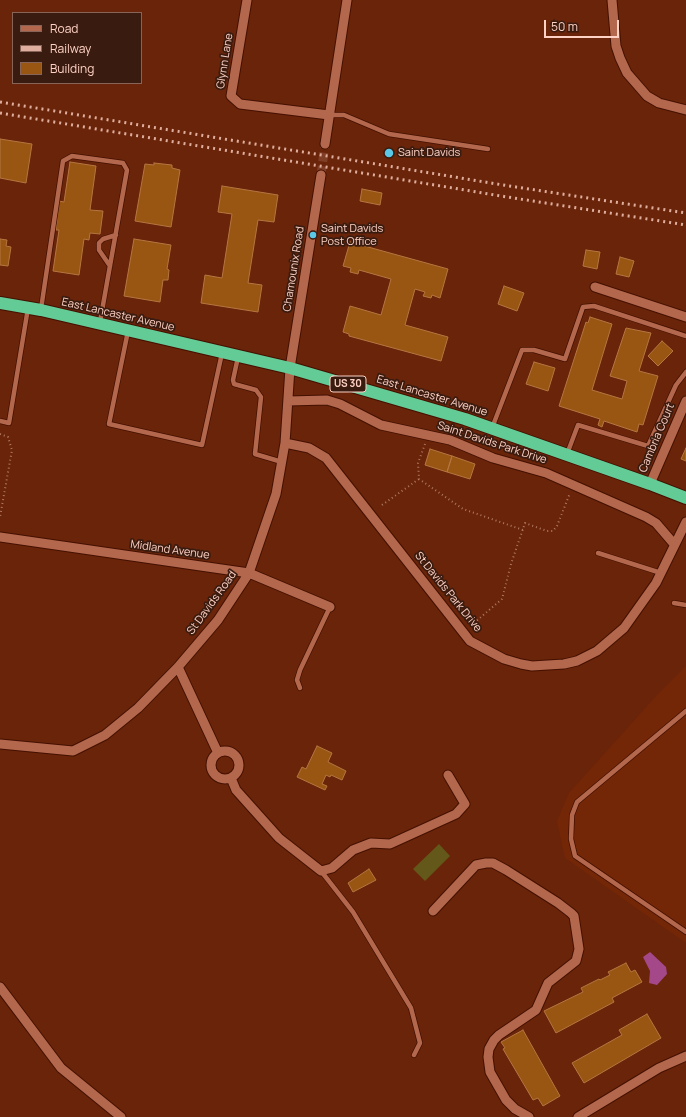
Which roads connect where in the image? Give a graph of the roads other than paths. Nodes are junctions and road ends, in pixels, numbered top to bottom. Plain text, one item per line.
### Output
1 (247, 0) edge
2 (347, 0) edge
3 (612, 0) edge
4 (686, 110) edge
5 (329, 115) junction
6 (325, 144) tunnel mouth
7 (488, 149) dead end
8 (321, 175) tunnel mouth
9 (116, 235) junction
10 (110, 266) junction
11 (595, 287) dead end
12 (0, 303) edge
13 (0, 306) edge
14 (28, 308) junction
15 (41, 310) junction
16 (686, 317) edge
17 (100, 324) junction
18 (128, 331) junction
19 (686, 336) edge
20 (222, 352) junction
21 (239, 356) junction
22 (290, 368) junction
23 (686, 372) edge
24 (288, 401) junction
25 (686, 401) edge
26 (0, 421) edge
27 (492, 428) junction
28 (285, 443) junction
29 (567, 454) junction
30 (282, 462) junction
31 (650, 484) junction
32 (686, 498) edge
33 (686, 522) edge
34 (0, 537) edge
35 (674, 544) junction
36 (598, 553) dead end
37 (249, 574) junction
38 (661, 574) junction
39 (674, 603) dead end
40 (686, 605) edge
41 (330, 607) joint
42 (178, 667) junction
43 (300, 688) dead end
44 (686, 711) edge
45 (0, 744) edge
46 (218, 753) junction
47 (448, 775) dead end
48 (231, 778) junction
49 (321, 871) junction
50 (433, 911) dead end
51 (686, 932) edge
52 (0, 987) edge
53 (414, 1055) dead end
54 (686, 1056) edge
55 (121, 1117) edge
56 (529, 1117) edge
57 (578, 1117) edge

1 - 5 street, Glynn Lane
2 - 5 street
3 - 4 street
5 - 6 street
5 - 7 lane
8 - 22 street, Chamounix Road
9 - 10 lane
9 - 10 lane
9 - 15 lane
10 - 17 lane
11 - 16 street
12 - 13 lane
12 - 14 highway, East Lancaster Avenue / US 30
14 - 15 highway, East Lancaster Avenue / US 30
14 - 26 lane
15 - 17 highway, East Lancaster Avenue / US 30
17 - 18 highway, East Lancaster Avenue / US 30
18 - 20 highway, East Lancaster Avenue / US 30
18 - 20 lane
19 - 27 lane
20 - 21 highway, East Lancaster Avenue / US 30
21 - 22 highway, East Lancaster Avenue / US 30
21 - 30 lane
22 - 24 street, St Davids Road
22 - 27 highway, East Lancaster Avenue / US 30
23 - 29 lane
24 - 28 street, St Davids Road
24 - 35 street, Saint Davids Park Drive
25 - 31 street, Cambria Court
27 - 29 highway, East Lancaster Avenue / US 30
28 - 30 street, St Davids Road
28 - 38 street, St Davids Park Drive
29 - 31 highway, East Lancaster Avenue / US 30
30 - 37 street, St Davids Road
31 - 32 highway, East Lancaster Avenue / US 30
33 - 35 street, St Davids Park Drive
34 - 37 street, Midland Avenue
35 - 38 street, St Davids Park Drive
36 - 38 lane
37 - 41 street, Midland Avenue
37 - 42 street, St Davids Road
39 - 40 lane
41 - 43 lane
42 - 45 street, St Davids Road
42 - 46 street
44 - 51 lane
46 - 48 street
46 - 48 street
47 - 49 street
48 - 49 street
49 - 53 lane
50 - 56 street
52 - 55 street
54 - 57 street

